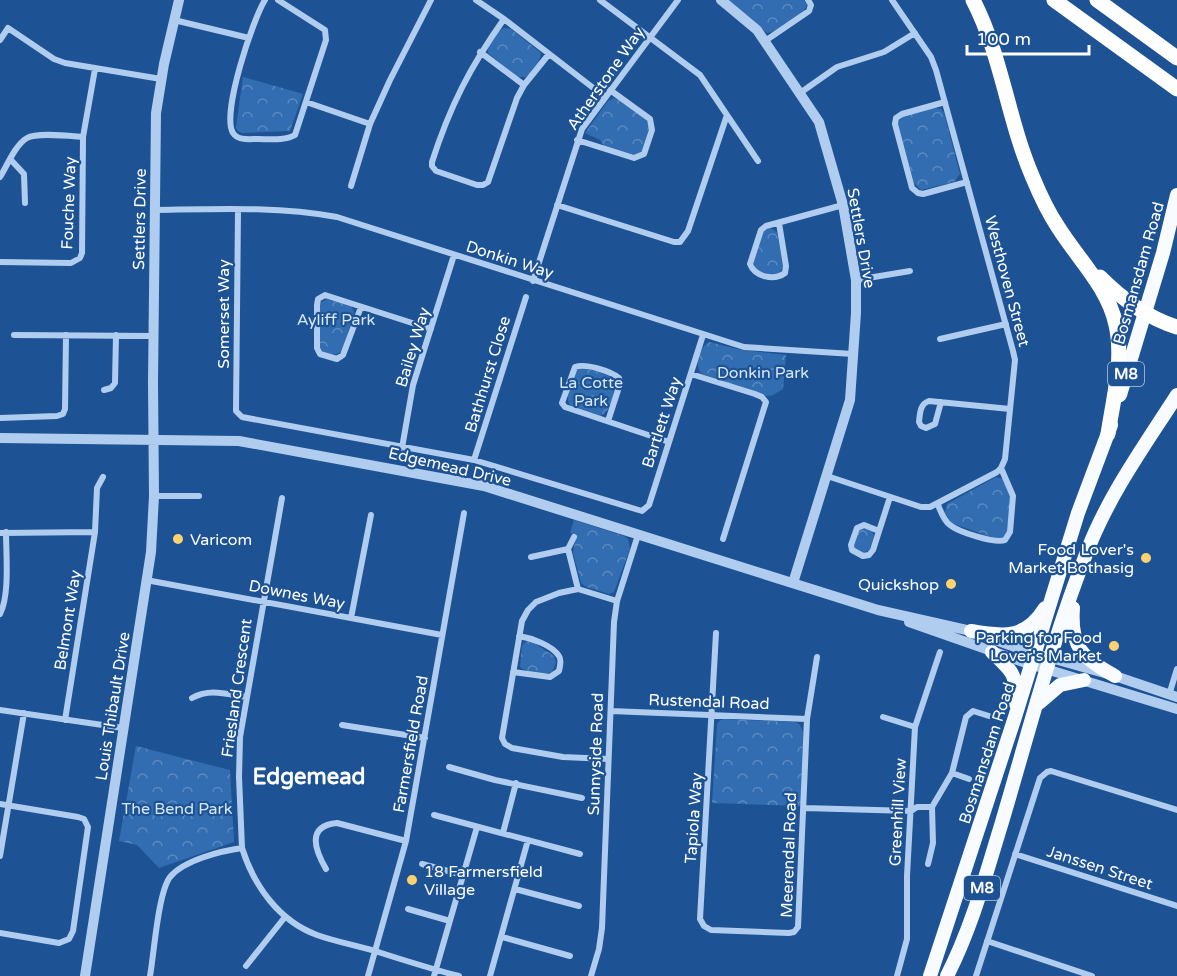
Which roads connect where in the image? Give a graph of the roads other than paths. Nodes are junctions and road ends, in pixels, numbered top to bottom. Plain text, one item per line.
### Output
1 (179, 0) edge
2 (265, 0) edge
3 (278, 0) edge
4 (431, 0) edge
5 (476, 0) edge
6 (600, 0) edge
7 (678, 0) edge
8 (721, 0) edge
9 (808, 0) edge
10 (892, 0) edge
11 (973, 0) edge
12 (1053, 0) edge
13 (1096, 0) edge
14 (504, 19) junction
15 (174, 20) junction
16 (915, 33) junction
17 (249, 38) junction
18 (650, 38) junction
19 (0, 40) edge
20 (765, 41) junction
21 (480, 52) junction
22 (549, 54) junction
23 (1177, 58) edge
24 (95, 69) junction
25 (161, 79) junction
26 (524, 86) junction
27 (1177, 89) edge
28 (610, 90) junction
29 (800, 93) junction
30 (605, 97) junction
31 (306, 102) junction
32 (945, 102) junction
33 (727, 115) junction
34 (370, 124) junction
35 (83, 137) junction
36 (577, 140) junction
37 (11, 160) junction
38 (758, 161) dead end
39 (0, 177) edge
40 (967, 182) junction
41 (351, 186) dead end
42 (1177, 195) edge
43 (25, 203) dead end
44 (557, 205) junction
45 (843, 205) junction
46 (155, 210) junction
47 (238, 210) junction
48 (779, 223) junction
49 (1072, 247) junction
50 (454, 255) junction
51 (0, 262) edge
52 (910, 271) dead end
53 (856, 280) junction
54 (533, 281) junction
55 (525, 297) dead end
56 (361, 307) junction
57 (1144, 314) junction
58 (1006, 324) junction
59 (1177, 327) edge
60 (431, 329) junction
61 (14, 335) dead end
62 (66, 335) junction
63 (703, 335) junction
64 (116, 336) junction
65 (153, 336) junction
66 (940, 339) dead end
67 (854, 354) junction
68 (691, 374) junction
69 (104, 390) dead end
70 (1177, 395) edge
71 (940, 402) junction
72 (1010, 409) junction
73 (239, 416) joint
74 (0, 418) edge
75 (608, 421) junction
76 (1108, 434) junction
77 (0, 438) edge
78 (153, 440) junction
79 (669, 442) junction
80 (402, 448) junction
81 (474, 460) junction
82 (1001, 468) junction
83 (827, 476) junction
84 (103, 477) dead end
85 (154, 496) junction
86 (199, 496) dead end
87 (890, 496) junction
88 (282, 498) dead end
89 (938, 505) junction
90 (639, 512) joint
91 (464, 513) dead end
92 (371, 515) dead end
93 (879, 531) junction
94 (95, 532) junction
95 (3, 533) edge
96 (639, 535) junction
97 (573, 537) dead end
98 (723, 539) dead end
99 (568, 549) junction
100 (531, 557) dead end
101 (146, 580) junction
102 (1077, 580) junction
103 (793, 583) junction
104 (578, 589) junction
105 (1053, 596) junction
106 (617, 601) junction
107 (263, 602) junction
108 (878, 610) junction
109 (0, 614) edge
110 (351, 618) junction
111 (971, 631) junction
112 (716, 633) dead end
113 (442, 635) junction
114 (519, 636) junction
115 (940, 652) dead end
116 (992, 652) junction
117 (817, 657) dead end
118 (1033, 659) junction
119 (1049, 664) junction
120 (1177, 669) edge
121 (513, 672) junction
122 (1115, 676) junction
123 (1084, 681) junction
124 (1173, 696) edge
125 (246, 697) junction
126 (192, 698) dead end
127 (1037, 706) junction
128 (1165, 706) junction
129 (1177, 709) edge
130 (0, 710) edge
131 (611, 711) junction
132 (24, 713) junction
133 (713, 715) junction
134 (988, 716) dead end
135 (884, 717) dead end
136 (807, 719) junction
137 (65, 720) junction
138 (1013, 723) junction
139 (342, 725) dead end
140 (915, 727) junction
141 (123, 728) junction
142 (425, 738) junction
143 (608, 759) junction
144 (449, 767) dead end
145 (952, 773) junction
146 (969, 779) dead end
147 (516, 783) junction
148 (582, 798) dead end
149 (0, 804) edge
150 (9, 805) junction
151 (932, 807) junction
152 (804, 808) junction
153 (1177, 810) edge
154 (910, 811) junction
155 (434, 815) dead end
156 (477, 826) junction
157 (503, 833) junction
158 (528, 840) junction
159 (406, 842) junction
160 (242, 848) junction
161 (580, 854) dead end
162 (1015, 854) junction
163 (0, 856) edge
164 (422, 864) dead end
165 (928, 864) dead end
166 (326, 868) dead end
167 (463, 875) junction
168 (515, 889) junction
169 (579, 906) dead end
170 (1177, 906) edge
171 (408, 909) dead end
172 (285, 917) junction
173 (450, 921) junction
174 (702, 923) joint
175 (0, 933) edge
176 (502, 937) junction
177 (987, 941) junction
178 (375, 951) junction
179 (570, 956) dead end
180 (246, 966) dead end
181 (435, 973) edge
182 (591, 975) edge
183 (85, 976) edge
184 (150, 976) edge
185 (368, 976) edge
186 (459, 976) edge
187 (490, 976) edge
188 (599, 976) edge
189 (897, 976) edge
190 (930, 976) edge
191 (946, 976) edge
192 (976, 976) edge
193 (1092, 976) edge

1 - 15 street, Settlers Drive
2 - 17 street
3 - 31 street
4 - 34 street
5 - 14 street
6 - 18 street
7 - 18 street, Atherstone Way
8 - 20 street, Settlers Drive
9 - 20 street
10 - 16 street, Westhoven Street
11 - 49 highway
12 - 27 highway
13 - 23 highway
14 - 21 street
14 - 22 street
15 - 17 street
15 - 25 street, Settlers Drive
16 - 29 street
16 - 32 street, Westhoven Street
17 - 31 street
18 - 28 street, Atherstone Way
18 - 33 street
19 - 24 street
20 - 29 street, Settlers Drive
21 - 26 street
21 - 26 street
22 - 26 street
22 - 30 street
24 - 25 street
24 - 35 street, Fouche Way
25 - 46 street, Settlers Drive
28 - 30 street, Atherstone Way
28 - 36 street
29 - 45 street, Settlers Drive
30 - 36 street, Atherstone Way
31 - 34 street
32 - 40 street, Westhoven Street
32 - 40 street
33 - 38 street
33 - 44 street
34 - 41 street
35 - 37 street
35 - 51 street, Fouche Way
36 - 44 street, Atherstone Way
37 - 39 street
37 - 43 street
40 - 58 street, Westhoven Street
42 - 57 main road, Bosmansdam Road / M8
44 - 54 street, Atherstone Way
45 - 48 street
45 - 53 street, Settlers Drive
46 - 47 street, Donkin Way
46 - 65 street, Settlers Drive
47 - 50 street, Donkin Way
47 - 73 street, Somerset Way
48 - 48 street
49 - 57 highway
49 - 76 highway
50 - 54 street, Donkin Way
50 - 60 street, Bailey Way
52 - 53 street
53 - 67 street, Settlers Drive
54 - 63 street, Donkin Way
55 - 81 street, Bathhurst Close
56 - 56 street
56 - 60 street
57 - 59 highway
57 - 76 main road, Bosmansdam Road / M8
58 - 66 street
58 - 72 street, Westhoven Street
60 - 80 street, Bailey Way
61 - 62 street
62 - 64 street
62 - 74 street
63 - 67 street, Donkin Way
63 - 68 street, Bartlett Way
64 - 65 street
64 - 69 street
65 - 78 street, Settlers Drive
67 - 83 street, Settlers Drive
68 - 79 street, Bartlett Way
68 - 98 street
70 - 102 main road, Bosmansdam Road / M8
71 - 71 street
71 - 72 street
72 - 82 street, Westhoven Street
73 - 80 street, Edgemead Drive
75 - 75 street
75 - 79 street
76 - 105 main road, Bosmansdam Road / M8
77 - 78 street, Edgemead Drive
78 - 85 street, Louis Thibault Drive
78 - 96 street, Edgemead Drive
79 - 90 street, Bartlett Way
80 - 81 street, Edgemead Drive
81 - 90 street, Edgemead Drive
82 - 89 street
82 - 89 street
83 - 87 street
83 - 103 street, Settlers Drive
84 - 94 street, Belmont Way
85 - 86 street
85 - 101 street, Louis Thibault Drive
87 - 89 street
87 - 93 street
88 - 107 street, Friesland Crescent
91 - 113 street, Farmersfield Road
92 - 110 street
93 - 93 street
94 - 95 street
94 - 137 street, Belmont Way
95 - 109 street
96 - 103 street, Edgemead Drive
96 - 106 street, Sunnyside Road
97 - 99 street
99 - 100 street
99 - 104 street
101 - 107 street, Downes Way
101 - 141 street, Louis Thibault Drive
102 - 119 main road, Bosmansdam Road / M8
102 - 122 main road
103 - 108 street, Edgemead Drive
104 - 106 street
104 - 114 street
105 - 111 main road
105 - 118 main road, Bosmansdam Road / M8
106 - 131 street, Sunnyside Road
107 - 110 street, Downes Way
107 - 125 street, Friesland Crescent
108 - 111 street, Edgemead Drive
108 - 116 street, Edgemead Drive
110 - 113 street, Downes Way
111 - 118 street, Edgemead Drive
112 - 133 street, Tapiola Way
113 - 142 street, Farmersfield Road
114 - 121 street
114 - 121 street
115 - 140 street, Greenhill View
116 - 118 street, Edgemead Drive
116 - 138 main road
117 - 136 street, Meerendal Road
118 - 119 street
118 - 138 main road, Bosmansdam Road / M8
119 - 122 street
119 - 123 street
119 - 127 main road, Bosmansdam Road / M8
120 - 124 street
121 - 143 street
122 - 124 street
123 - 127 main road
123 - 128 street
124 - 128 street
125 - 126 street
125 - 160 street, Friesland Crescent
127 - 191 main road, Bosmansdam Road / M8
128 - 129 street
130 - 132 street
131 - 133 street, Rustendal Road
131 - 143 street, Sunnyside Road
132 - 137 street
132 - 150 street
133 - 136 street, Rustendal Road
133 - 174 street, Tapiola Way
134 - 145 street
135 - 140 street
136 - 152 street, Meerendal Road
137 - 141 street
138 - 190 main road, Bosmansdam Road / M8
139 - 142 street
140 - 154 street, Greenhill View
141 - 183 street, Louis Thibault Drive
142 - 159 street, Farmersfield Road
143 - 182 street, Sunnyside Road
144 - 147 street
145 - 146 street
145 - 151 street
147 - 148 street
147 - 157 street
149 - 150 street
150 - 163 street
150 - 175 street
151 - 154 street
151 - 165 street
152 - 154 street
152 - 174 street, Meerendal Road
153 - 162 street
154 - 189 street, Greenhill View
155 - 156 street
156 - 157 street
156 - 167 street
157 - 158 street
158 - 161 street
158 - 168 street
159 - 166 street
159 - 178 street, Farmersfield Road
160 - 172 street, Friesland Crescent
160 - 184 street
162 - 170 street, Janssen Street
162 - 177 street
164 - 167 street
167 - 173 street
168 - 169 street
168 - 176 street
171 - 173 street
172 - 178 street, Friesland Crescent
172 - 180 street
173 - 181 street
176 - 179 street
176 - 187 street
177 - 192 street
177 - 193 street
178 - 181 street, Friesland Crescent
178 - 185 street, Farmersfield Road
181 - 186 street, Friesland Crescent
182 - 188 street

